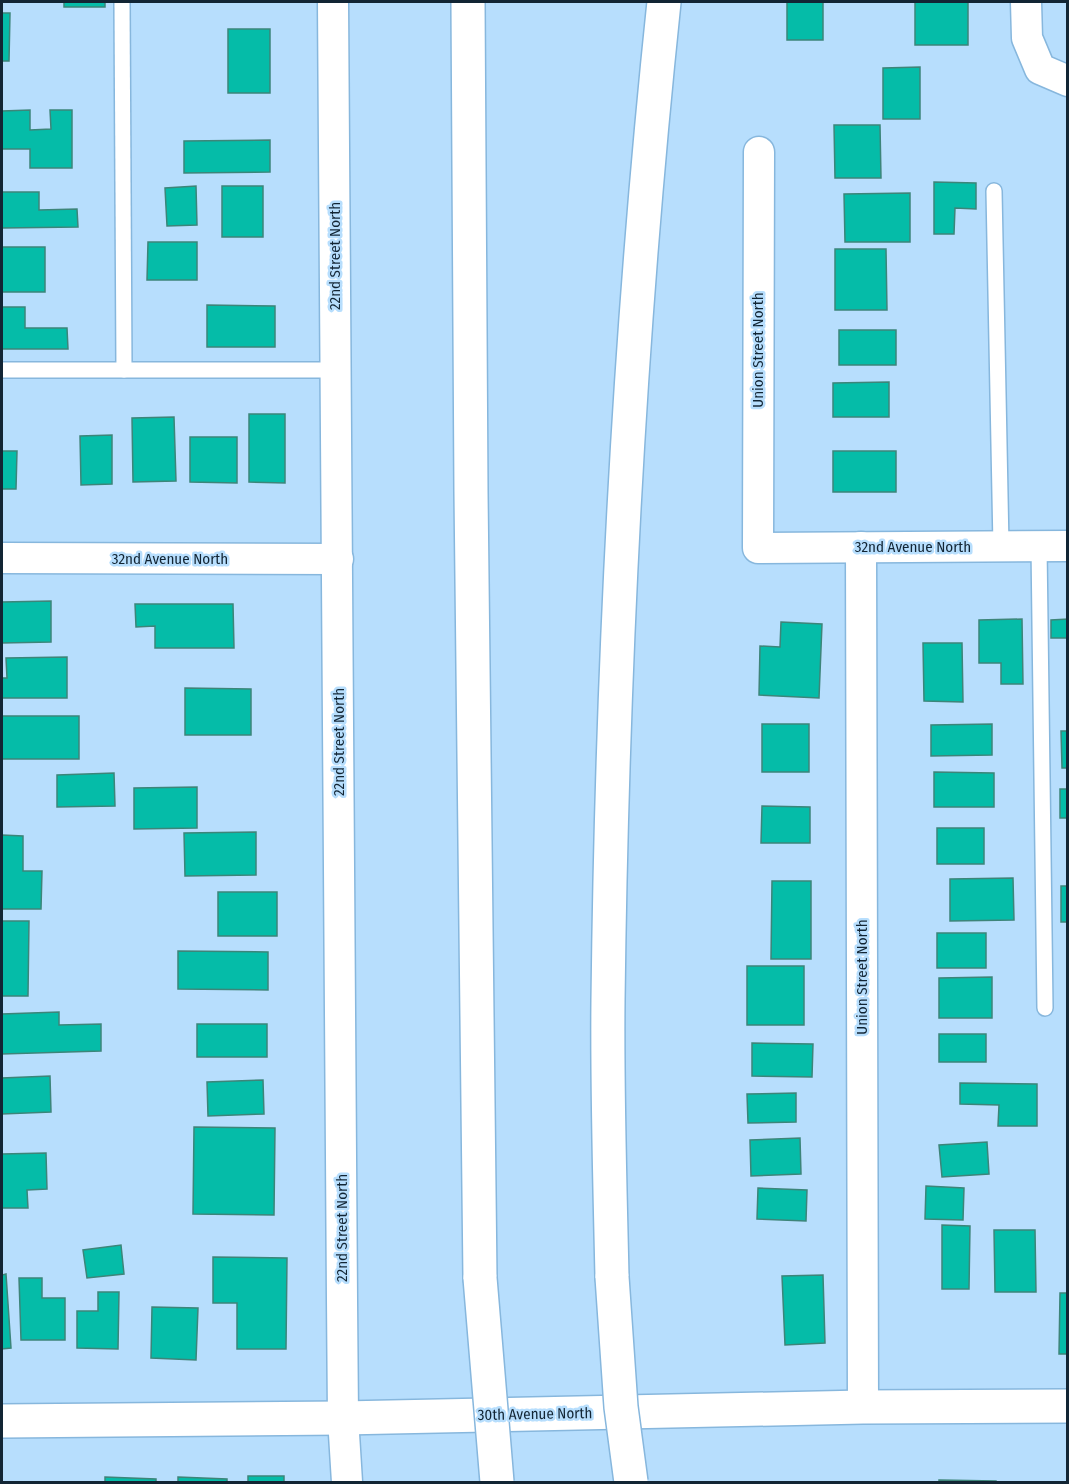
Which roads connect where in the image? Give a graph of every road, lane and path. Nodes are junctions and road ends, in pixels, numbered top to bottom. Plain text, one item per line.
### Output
1 (123, 2) edge
2 (333, 2) edge
3 (468, 2) edge
4 (664, 2) edge
5 (1026, 2) edge
6 (1068, 81) edge
7 (759, 152) dead end
8 (994, 191) dead end
9 (2, 370) edge
10 (124, 370) junction
11 (336, 370) junction
12 (1001, 546) junction
13 (1053, 546) edge
14 (861, 547) junction
15 (758, 548) joint
16 (2, 558) edge
17 (338, 559) junction
18 (1046, 1008) dead end
19 (1068, 1406) edge
20 (863, 1407) junction
21 (343, 1418) junction
22 (2, 1421) edge
23 (347, 1482) edge
24 (497, 1482) edge
25 (631, 1482) edge

1 - 10 lane
2 - 11 street, 22nd Street North
3 - 24 main road, bridge
4 - 25 main road, bridge
5 - 6 street
7 - 15 street, Union Street North
8 - 12 lane
9 - 10 lane
10 - 11 lane
11 - 17 street, 22nd Street North
12 - 13 street, 32nd Avenue North
12 - 14 street, 32nd Avenue North
13 - 18 lane
14 - 15 street, 32nd Avenue North
14 - 20 street, Union Street North
16 - 17 street, 32nd Avenue North
17 - 21 street, 22nd Street North
19 - 20 main road, 30th Avenue North
20 - 21 main road, 30th Avenue North
21 - 22 main road, 30th Avenue North
21 - 23 street, 22nd Street North

